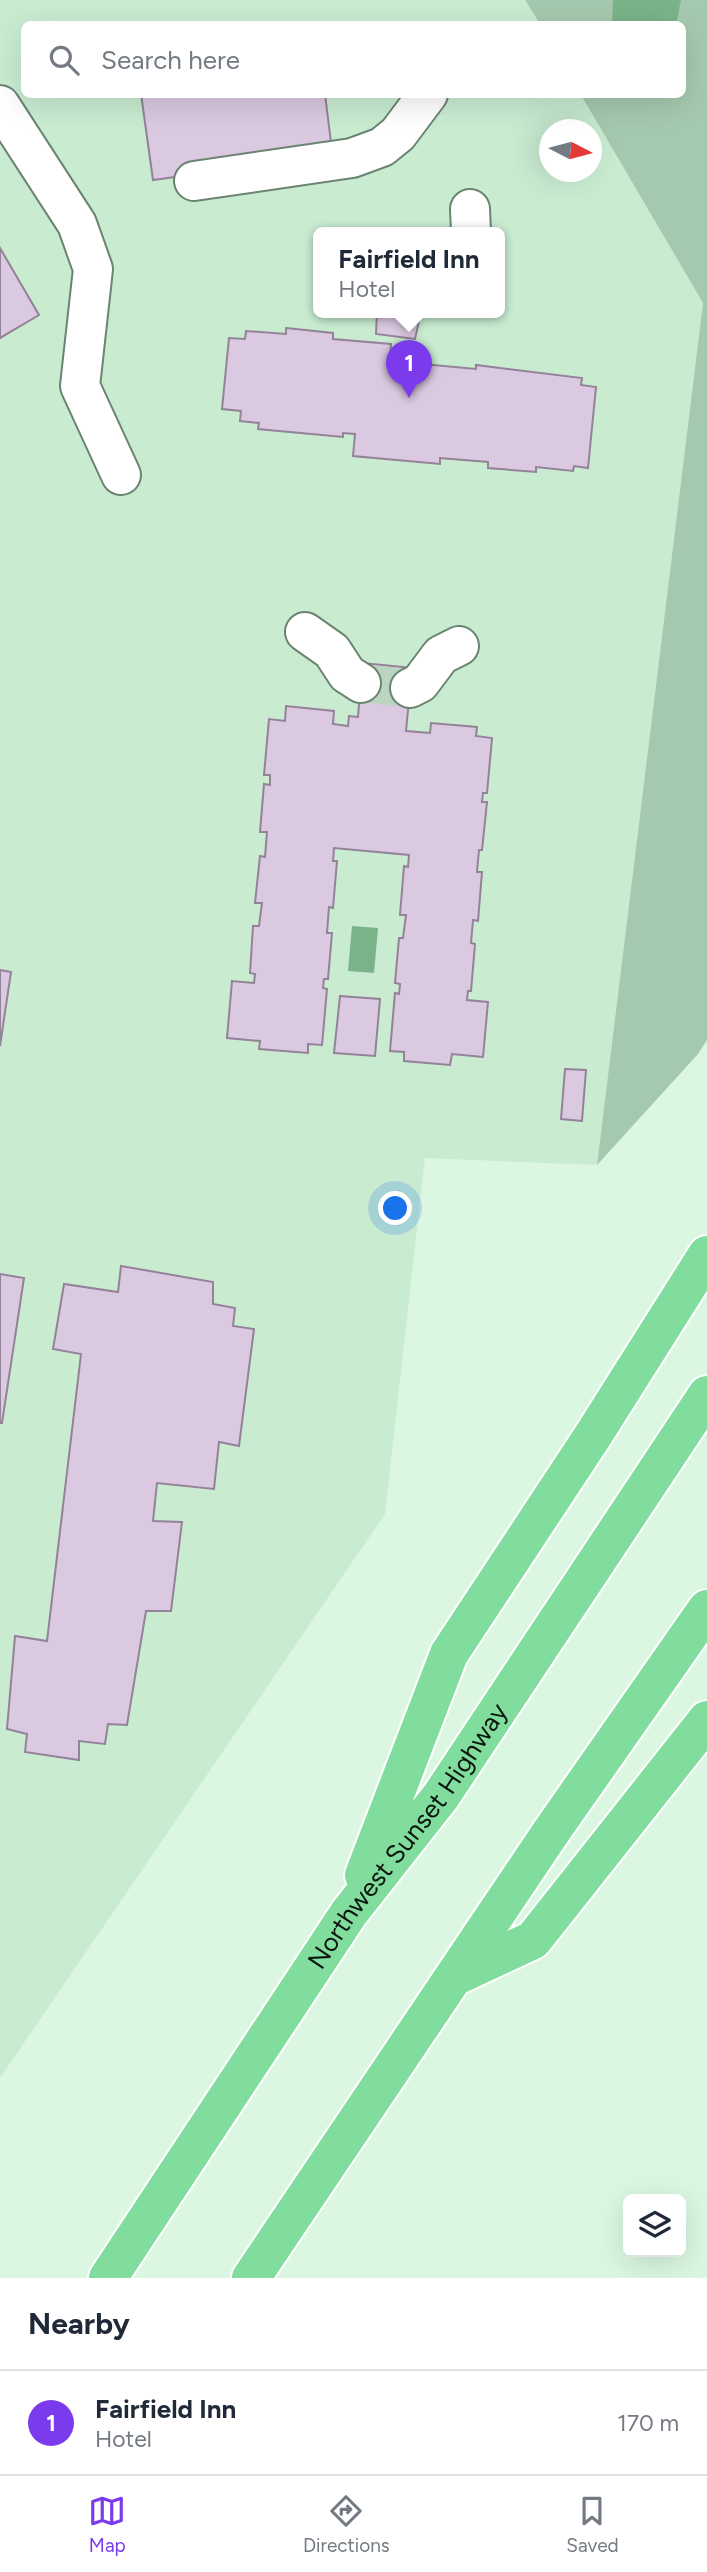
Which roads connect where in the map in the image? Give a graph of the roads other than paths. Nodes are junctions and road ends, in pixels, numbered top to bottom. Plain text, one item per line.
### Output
1 (425, 98) edge
2 (0, 105) edge
3 (194, 181) dead end
4 (121, 475) dead end
5 (305, 632) dead end
6 (459, 646) dead end
7 (360, 683) tunnel mouth
8 (410, 688) dead end
9 (707, 1255) edge
10 (707, 1395) edge
11 (707, 1609) edge
12 (707, 1720) edge
13 (349, 1913) junction
14 (456, 1976) junction
15 (108, 2278) edge
16 (251, 2278) edge

1 - 3 street
2 - 4 street
5 - 7 street
6 - 8 street
9 - 13 highway
10 - 13 highway, Northwest Sunset Highway
11 - 14 highway
12 - 14 highway
13 - 15 highway, Northwest Sunset Highway
14 - 16 highway

